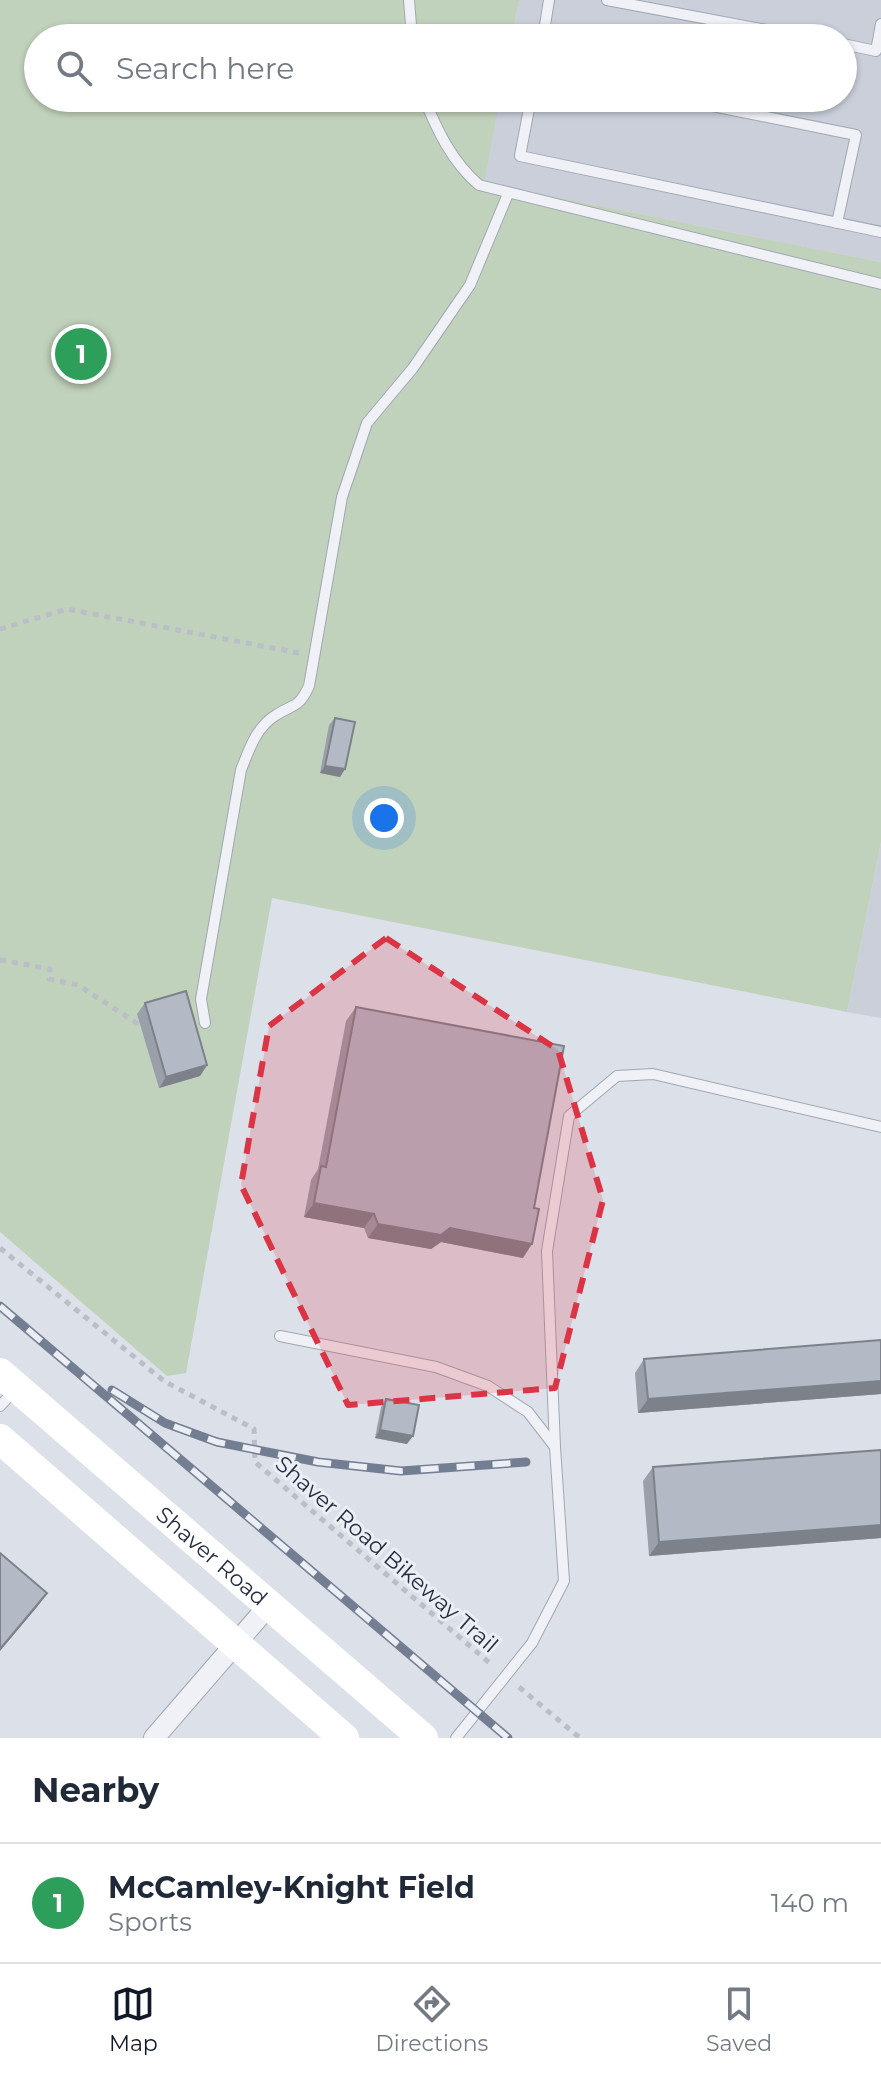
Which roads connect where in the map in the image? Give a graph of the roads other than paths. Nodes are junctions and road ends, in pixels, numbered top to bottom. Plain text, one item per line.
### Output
1 (409, 0) edge
2 (549, 0) edge
3 (607, 0) edge
4 (411, 24) edge
5 (545, 24) edge
6 (735, 24) edge
7 (881, 24) edge
8 (857, 47) edge
9 (430, 112) edge
10 (528, 112) edge
11 (742, 112) edge
12 (508, 194) junction
13 (837, 223) junction
14 (881, 232) edge
15 (881, 284) edge
16 (205, 1023) dead end
17 (881, 1127) edge
18 (280, 1336) dead end
19 (6, 1389) edge
20 (0, 1439) edge
21 (555, 1447) junction
22 (270, 1604) junction
23 (235, 1644) junction
24 (154, 1738) edge
25 (344, 1738) edge
26 (423, 1738) edge
27 (456, 1738) edge

1 - 4 lane
2 - 5 lane
3 - 6 lane
7 - 8 lane
9 - 12 lane
10 - 13 lane
11 - 13 lane
12 - 15 lane
12 - 16 lane
13 - 14 lane
17 - 21 lane
18 - 21 lane
19 - 22 main road, Shaver Road
20 - 23 main road
21 - 27 lane
22 - 23 street
22 - 26 main road, Shaver Road
23 - 24 street
23 - 25 main road

